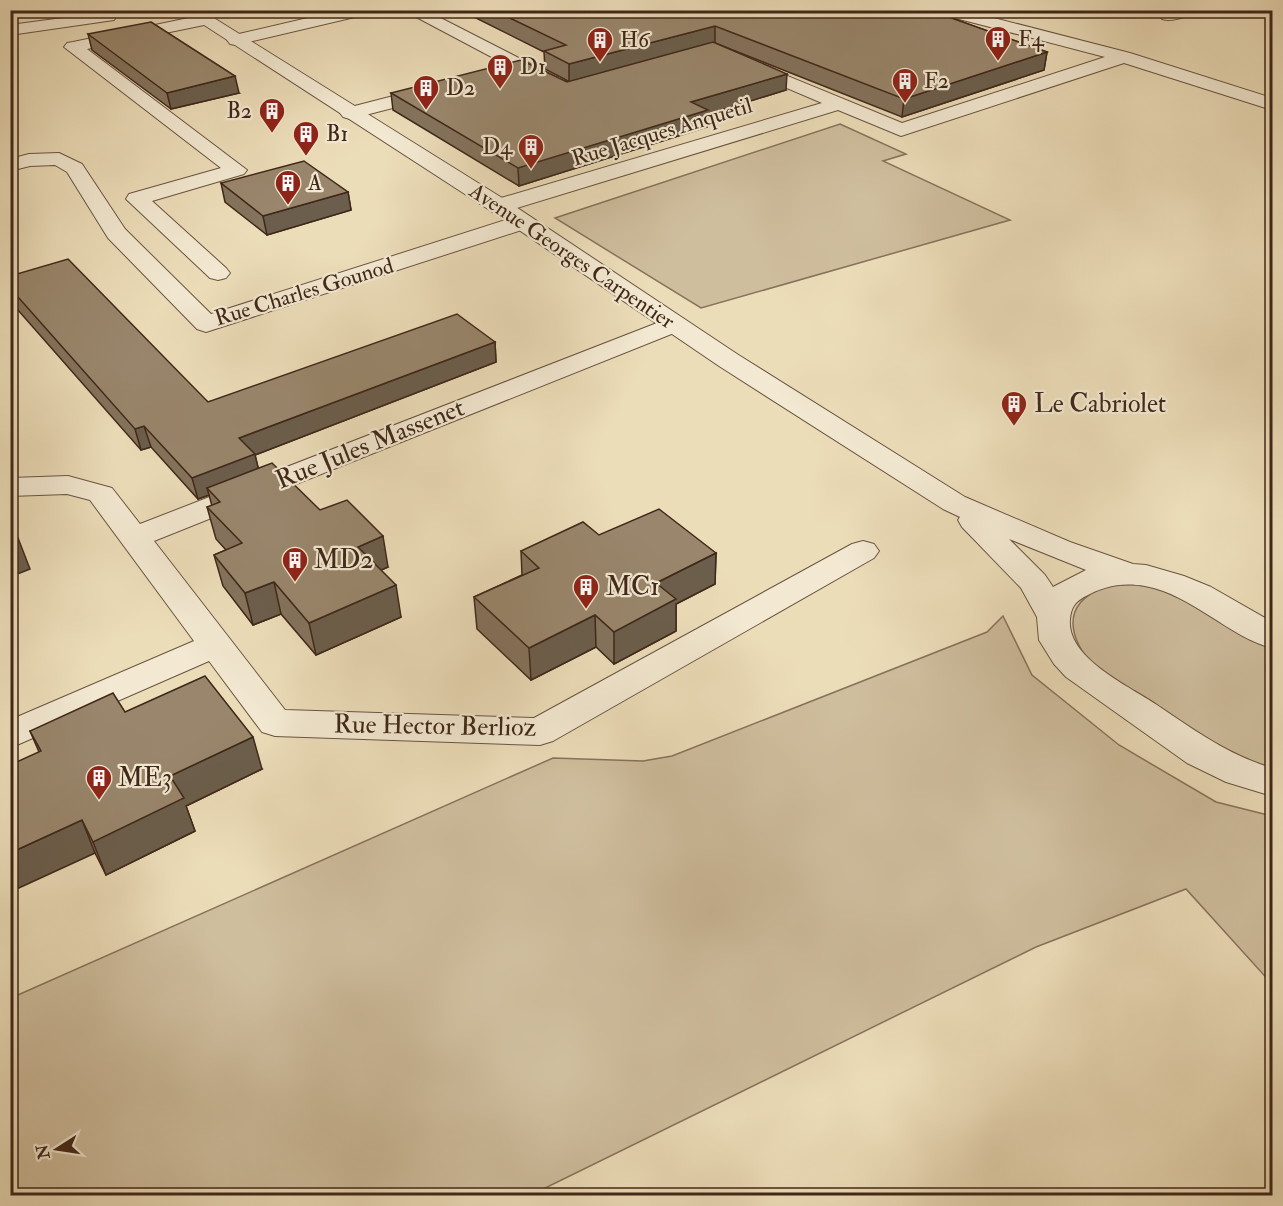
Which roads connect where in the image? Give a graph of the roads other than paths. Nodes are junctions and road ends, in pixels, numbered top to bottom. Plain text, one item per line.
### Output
1 (411, 10) edge
2 (942, 10) edge
3 (1187, 10) edge
4 (358, 11) edge
5 (196, 15) edge
6 (1168, 16) dead end
7 (108, 17) dead end
8 (10, 30) edge
9 (236, 40) junction
10 (729, 57) edge
11 (1124, 57) junction
12 (524, 68) junction
13 (503, 74) edge
14 (451, 87) edge
15 (567, 90) edge
16 (838, 104) junction
17 (1272, 104) edge
18 (350, 113) junction
19 (10, 165) edge
20 (499, 206) junction
21 (522, 222) junction
22 (218, 273) dead end
23 (675, 324) junction
24 (10, 488) edge
25 (954, 503) junction
26 (134, 538) junction
27 (863, 551) dead end
28 (1131, 575) junction
29 (1053, 616) junction
30 (1258, 621) edge
31 (1272, 637) edge
32 (215, 645) junction
33 (10, 735) edge
34 (1272, 782) edge

1 - 12 street
2 - 11 street
3 - 6 street
4 - 9 street
5 - 9 street, Avenue Georges Carpentier
5 - 22 street
7 - 8 street
9 - 18 street, Avenue Georges Carpentier
10 - 16 street, Rue Jacques Anquetil
11 - 16 street, Rue Jacques Anquetil
11 - 17 street
12 - 13 street
12 - 15 street
14 - 18 street
16 - 20 street, Rue Jacques Anquetil
18 - 20 street, Avenue Georges Carpentier
19 - 21 street, Rue Charles Gounod
20 - 21 street, Avenue Georges Carpentier
21 - 23 street, Avenue Georges Carpentier
23 - 25 street, Avenue Georges Carpentier
23 - 26 street, Rue Jules Massenet
24 - 26 street
25 - 28 street, Avenue Georges Carpentier
25 - 29 street, Avenue Georges Carpentier
26 - 32 street, Rue Hector Berlioz
27 - 32 street, Rue Hector Berlioz
28 - 29 street
28 - 30 street
29 - 34 street, Avenue Georges Carpentier
30 - 31 street
32 - 33 street

